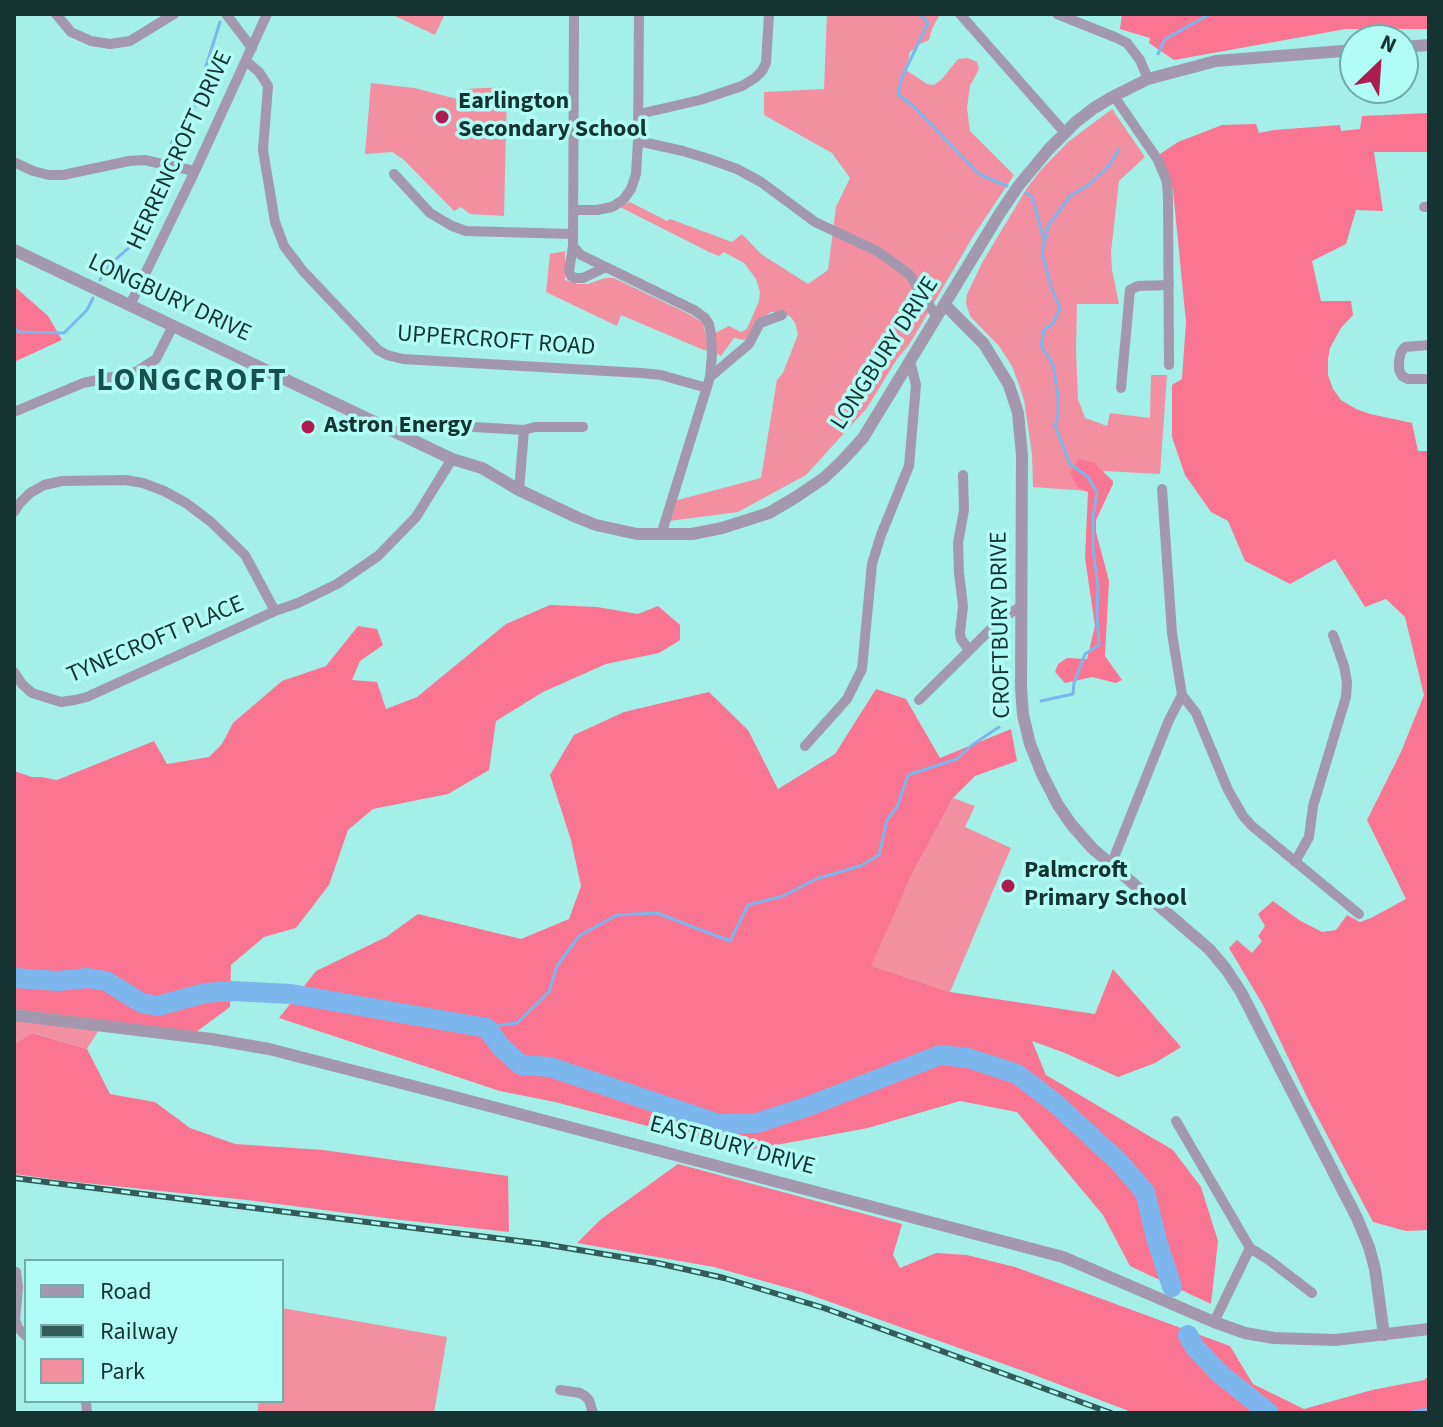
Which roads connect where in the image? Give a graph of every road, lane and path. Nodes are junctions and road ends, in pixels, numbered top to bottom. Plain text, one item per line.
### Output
1 (56, 14) edge
2 (174, 14) edge
3 (226, 14) edge
4 (267, 14) edge
5 (574, 14) edge
6 (639, 14) edge
7 (769, 14) edge
8 (960, 14) edge
9 (1057, 14) edge
10 (252, 48) junction
11 (1339, 51) edge
12 (246, 61) junction
13 (1148, 79) junction
14 (1114, 96) junction
15 (639, 114) junction
16 (1065, 133) junction
17 (638, 141) junction
18 (14, 162) edge
19 (195, 171) junction
20 (394, 174) dead end
21 (573, 210) junction
22 (572, 240) junction
23 (14, 250) edge
24 (606, 267) junction
25 (1169, 285) junction
26 (130, 305) junction
27 (945, 305) junction
28 (782, 315) dead end
29 (937, 317) junction
30 (173, 326) junction
31 (1429, 345) edge
32 (910, 361) junction
33 (1169, 365) dead end
34 (710, 377) junction
35 (1429, 379) edge
36 (707, 388) junction
37 (1121, 388) dead end
38 (14, 412) edge
39 (457, 426) dead end
40 (583, 427) dead end
41 (524, 430) junction
42 (452, 459) junction
43 (963, 475) dead end
44 (1162, 489) dead end
45 (519, 490) junction
46 (14, 512) edge
47 (661, 535) junction
48 (1022, 606) junction
49 (275, 611) junction
50 (1333, 635) dead end
51 (969, 650) junction
52 (14, 672) edge
53 (1182, 695) junction
54 (919, 700) dead end
55 (805, 746) dead end
56 (1295, 862) junction
57 (1111, 865) junction
58 (1359, 914) dead end
59 (14, 1015) edge
60 (1176, 1121) dead end
61 (1250, 1248) junction
62 (16, 1272) dead end
63 (1312, 1293) dead end
64 (1214, 1322) junction
65 (1429, 1329) edge
66 (24, 1334) edge
67 (1384, 1335) junction
68 (560, 1390) dead end
69 (596, 1413) edge

1 - 2 street
3 - 10 street
4 - 10 street, HERRENCROFT DRIVE
5 - 21 street
6 - 15 street
7 - 15 street
8 - 16 street
9 - 13 street
10 - 12 street, HERRENCROFT DRIVE
11 - 13 street, LONGBURY DRIVE
12 - 19 street, HERRENCROFT DRIVE
12 - 36 street, UPPERCROFT ROAD
13 - 14 street, LONGBURY DRIVE
14 - 16 street, LONGBURY DRIVE
14 - 25 street
15 - 17 street
16 - 27 street, LONGBURY DRIVE
17 - 21 street
17 - 29 street
18 - 19 street
19 - 26 street, HERRENCROFT DRIVE
20 - 22 street
21 - 22 street
22 - 24 street
22 - 24 street
23 - 26 street, LONGBURY DRIVE
24 - 34 street
25 - 33 street
25 - 37 street
26 - 30 street, LONGBURY DRIVE
27 - 29 street, LONGBURY DRIVE
27 - 48 street, CROFTBURY DRIVE
28 - 34 street
29 - 32 street, LONGBURY DRIVE
30 - 38 street
30 - 42 street, LONGBURY DRIVE
31 - 35 street
32 - 47 street, LONGBURY DRIVE
32 - 55 street
34 - 36 street
36 - 47 street
39 - 41 street
40 - 41 street
41 - 45 street
42 - 45 street, LONGBURY DRIVE
42 - 49 street, TYNECROFT PLACE
43 - 51 street
44 - 53 street
45 - 47 street, LONGBURY DRIVE
46 - 49 street, TYNECROFT PLACE
48 - 51 street
48 - 57 street, CROFTBURY DRIVE
49 - 52 street, TYNECROFT PLACE
50 - 56 street
51 - 54 street
53 - 56 street
53 - 57 street
56 - 58 street
57 - 67 street, CROFTBURY DRIVE
59 - 64 street, EASTBURY DRIVE
60 - 61 street
61 - 63 street
61 - 64 street
62 - 66 street
64 - 67 street, EASTBURY DRIVE
65 - 67 street, EASTBURY DRIVE
68 - 69 street

